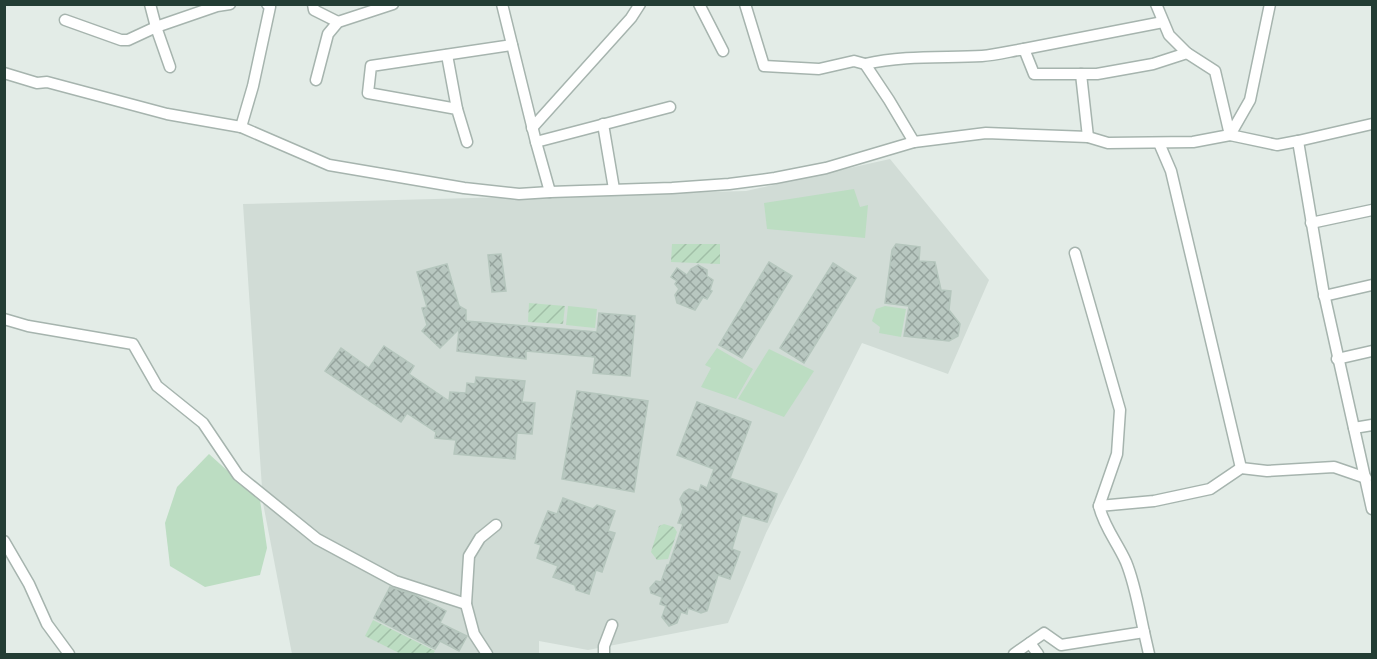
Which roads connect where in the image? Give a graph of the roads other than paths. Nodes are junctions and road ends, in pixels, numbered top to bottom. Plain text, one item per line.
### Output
1 (150, 4) edge
2 (230, 4) edge
3 (267, 4) edge
4 (313, 4) edge
5 (393, 4) edge
6 (502, 4) edge
7 (640, 4) edge
8 (699, 4) edge
9 (745, 4) edge
10 (1156, 4) edge
11 (1270, 4) edge
12 (65, 20) dead end
13 (338, 22) junction
14 (1163, 22) junction
15 (156, 27) junction
16 (512, 45) junction
17 (1024, 49) junction
18 (723, 51) dead end
19 (1187, 53) junction
20 (447, 54) junction
21 (865, 64) junction
22 (170, 66) dead end
23 (4, 73) edge
24 (1081, 74) junction
25 (316, 80) dead end
26 (670, 107) dead end
27 (457, 109) junction
28 (603, 124) junction
29 (1372, 124) edge
30 (241, 127) junction
31 (532, 128) junction
32 (1230, 135) junction
33 (1088, 137) junction
34 (1298, 141) junction
35 (467, 142) dead end
36 (536, 142) junction
37 (914, 142) junction
38 (1158, 143) junction
39 (614, 189) junction
40 (550, 192) junction
41 (1372, 210) edge
42 (1311, 223) junction
43 (1075, 253) dead end
44 (1372, 285) edge
45 (1324, 296) junction
46 (4, 319) edge
47 (1372, 351) edge
48 (1337, 359) junction
49 (1372, 425) edge
50 (1354, 428) junction
51 (1241, 468) junction
52 (1368, 485) edge
53 (1099, 506) junction
54 (1372, 509) edge
55 (496, 525) dead end
56 (4, 541) edge
57 (466, 604) junction
58 (612, 624) dead end
59 (1144, 632) junction
60 (1030, 643) junction
61 (69, 654) edge
62 (487, 654) edge
63 (604, 654) edge
64 (1014, 654) edge
65 (1038, 654) edge
66 (1149, 654) edge

1 - 15 street
2 - 15 street
3 - 30 street
4 - 13 street
5 - 13 street
6 - 16 street
7 - 31 street
8 - 18 street
9 - 21 street
10 - 14 street
11 - 32 street
12 - 15 street
13 - 25 street
14 - 17 street
14 - 19 street
15 - 22 street
16 - 20 street
16 - 31 street
17 - 21 street
17 - 24 street
19 - 24 street
19 - 32 street
20 - 27 street
20 - 27 street
21 - 37 street
23 - 30 street
24 - 33 street
26 - 28 street
27 - 35 street
28 - 36 street
28 - 39 street
29 - 34 street
30 - 40 street
31 - 36 street
32 - 34 street
32 - 38 street
33 - 37 street
33 - 38 street
34 - 42 street
36 - 40 street
37 - 39 street
38 - 51 street
39 - 40 street
41 - 42 street
42 - 45 street
43 - 53 street
44 - 45 street
45 - 48 street
46 - 57 street
47 - 48 street
48 - 50 street
49 - 50 street
50 - 52 street
51 - 52 street
51 - 53 street
52 - 54 street
53 - 59 street
55 - 57 street
56 - 61 street
57 - 62 street
58 - 63 street
59 - 60 street
59 - 66 street
60 - 64 street
60 - 65 street

